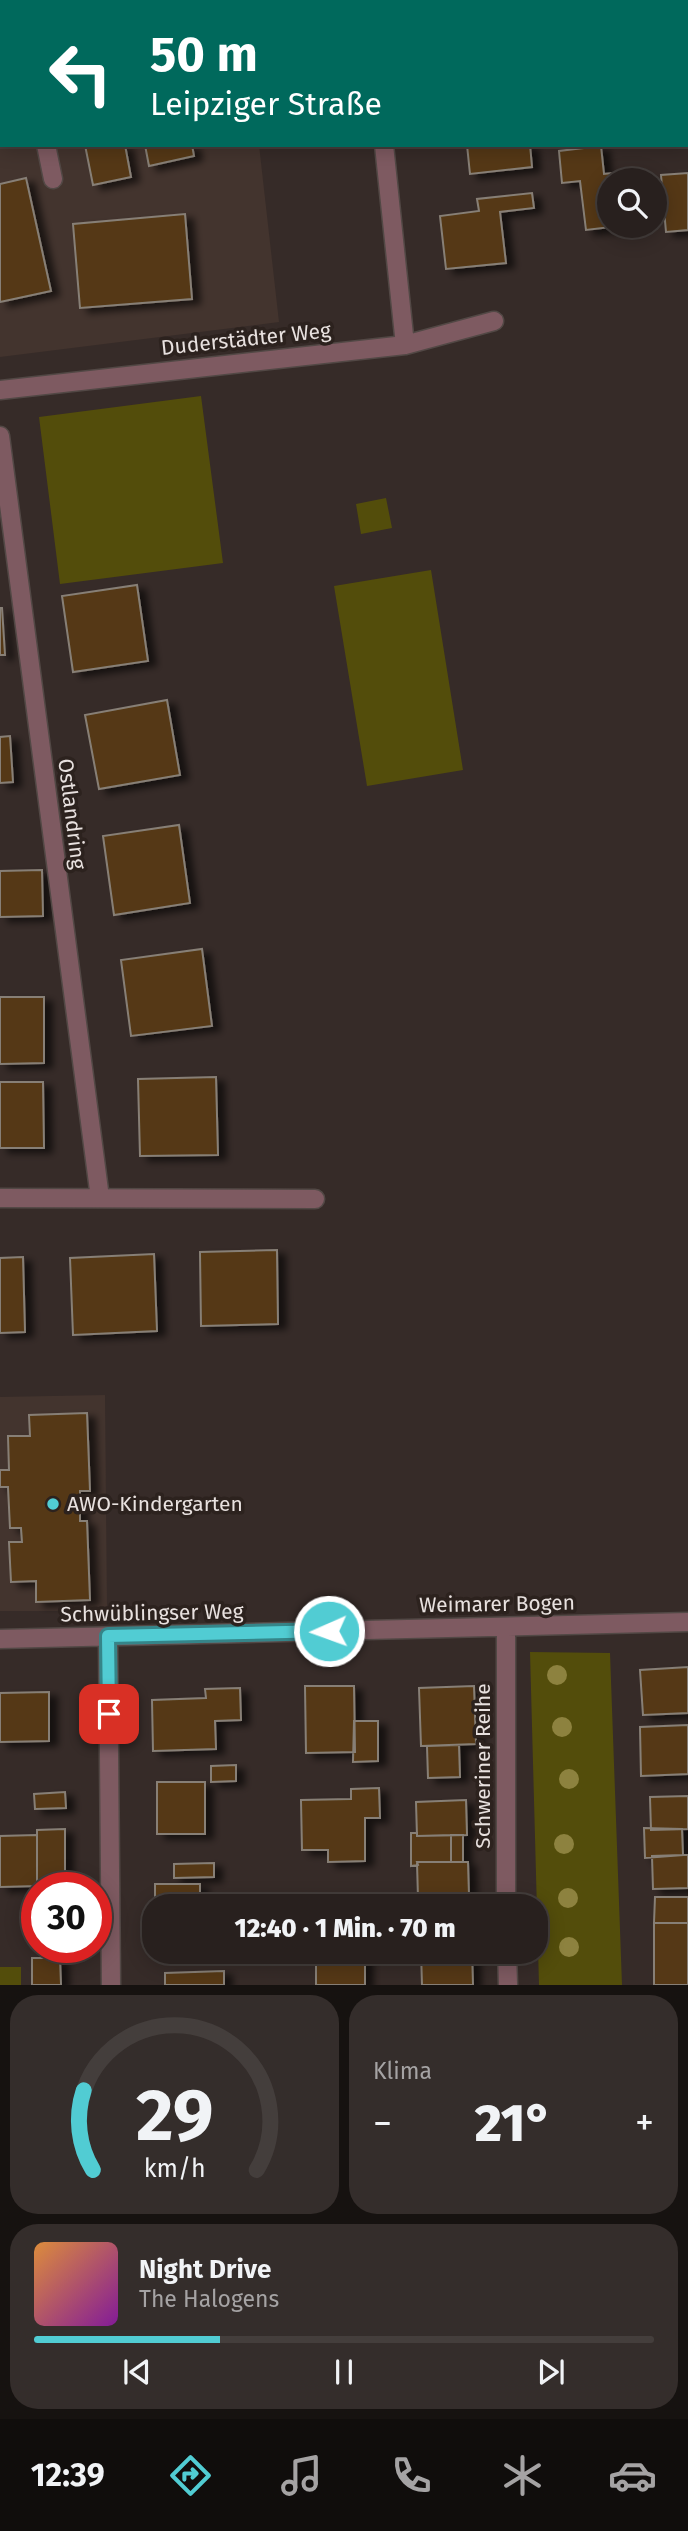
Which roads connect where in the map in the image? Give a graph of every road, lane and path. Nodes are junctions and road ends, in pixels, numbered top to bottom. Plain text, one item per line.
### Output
1 (46, 147) edge
2 (384, 147) edge
3 (53, 179) dead end
4 (495, 321) dead end
5 (405, 345) junction
6 (0, 390) edge
7 (0, 436) edge
8 (0, 1198) edge
9 (100, 1198) junction
10 (315, 1199) dead end
11 (688, 1622) edge
12 (506, 1627) junction
13 (306, 1632) joint
14 (108, 1636) junction
15 (0, 1639) edge
16 (506, 1894) edge
17 (507, 1964) edge
18 (111, 1985) edge
19 (508, 1985) edge

1 - 3 street
2 - 5 street
4 - 5 street, Duderstädter Weg
5 - 6 street, Duderstädter Weg
7 - 9 street, Ostlandring
8 - 9 street
9 - 10 street
11 - 12 street, Weimarer Bogen
12 - 13 street, Weimarer Bogen
12 - 16 street, Schweriner Reihe
13 - 14 street, Schwüblingser Weg
14 - 15 street, Schwüblingser Weg
14 - 18 street
17 - 19 street

